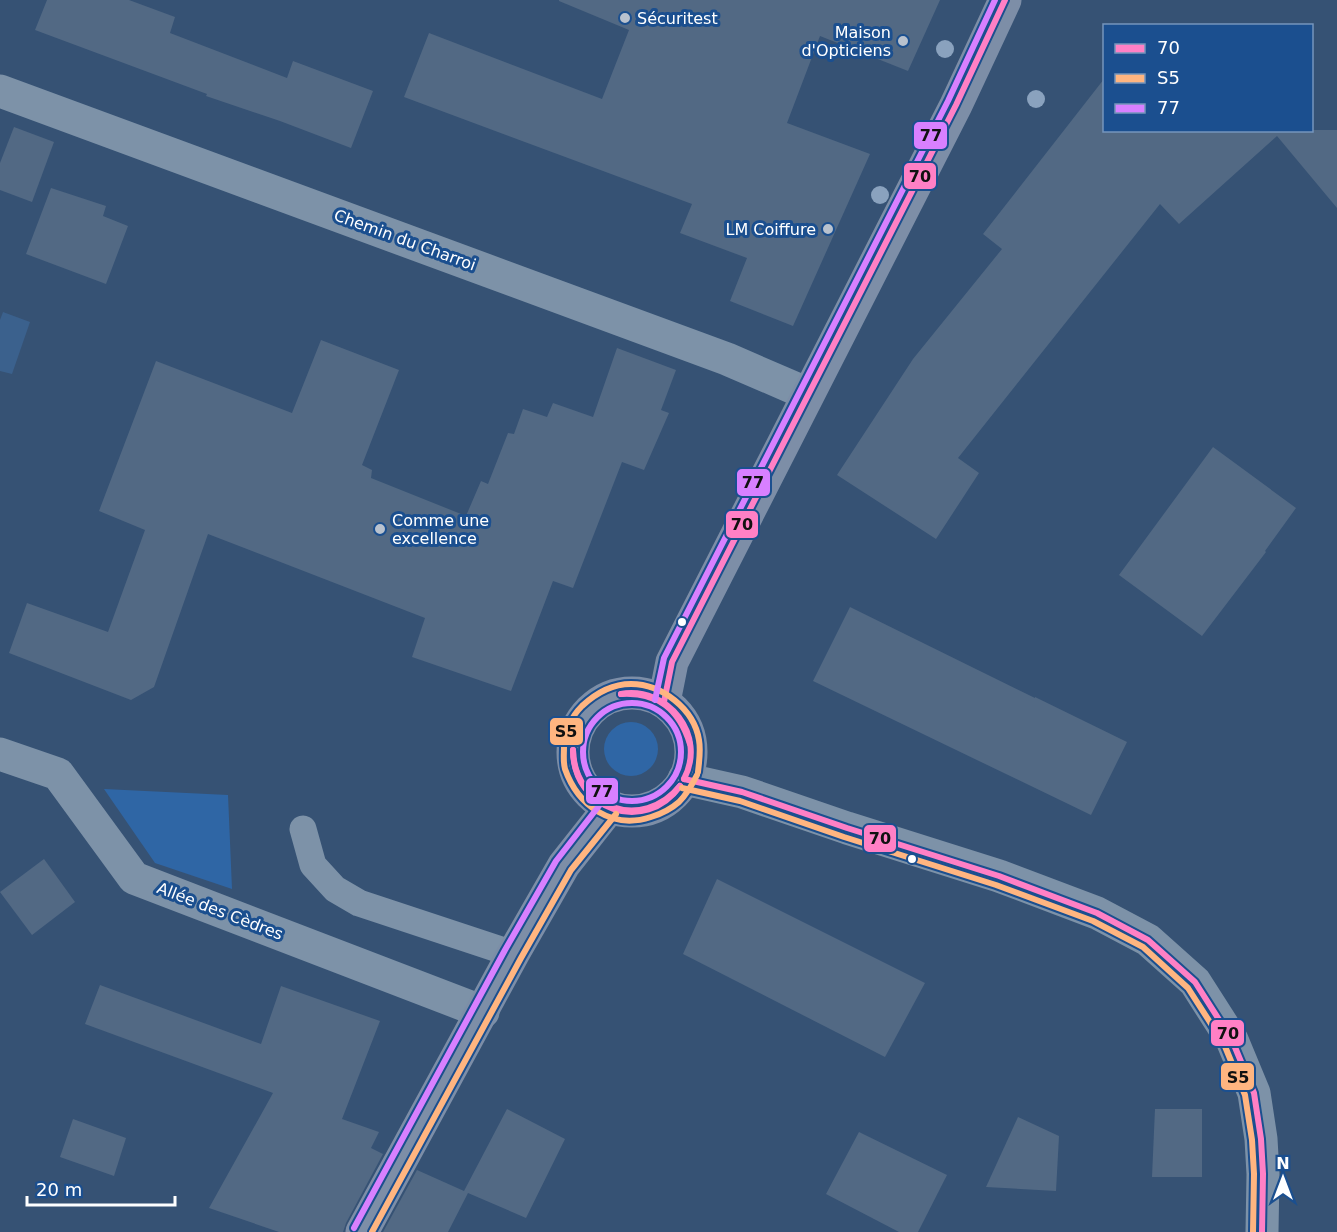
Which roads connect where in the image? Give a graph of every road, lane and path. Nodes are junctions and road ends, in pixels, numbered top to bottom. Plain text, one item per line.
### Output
1 (1005, 0) edge
2 (0, 91) edge
3 (808, 394) junction
4 (664, 702) junction
5 (0, 754) edge
6 (684, 779) junction
7 (609, 808) junction
8 (303, 829) dead end
9 (513, 954) junction
10 (483, 1012) junction
11 (362, 1232) edge
12 (1262, 1232) edge

1 - 3 main road
2 - 3 street, Chemin du Charroi
3 - 4 main road
4 - 6 main road
4 - 7 main road
5 - 10 street, Allée des Cèdres
6 - 7 main road
6 - 12 street
7 - 9 main road
8 - 9 lane
9 - 10 main road
10 - 11 main road

